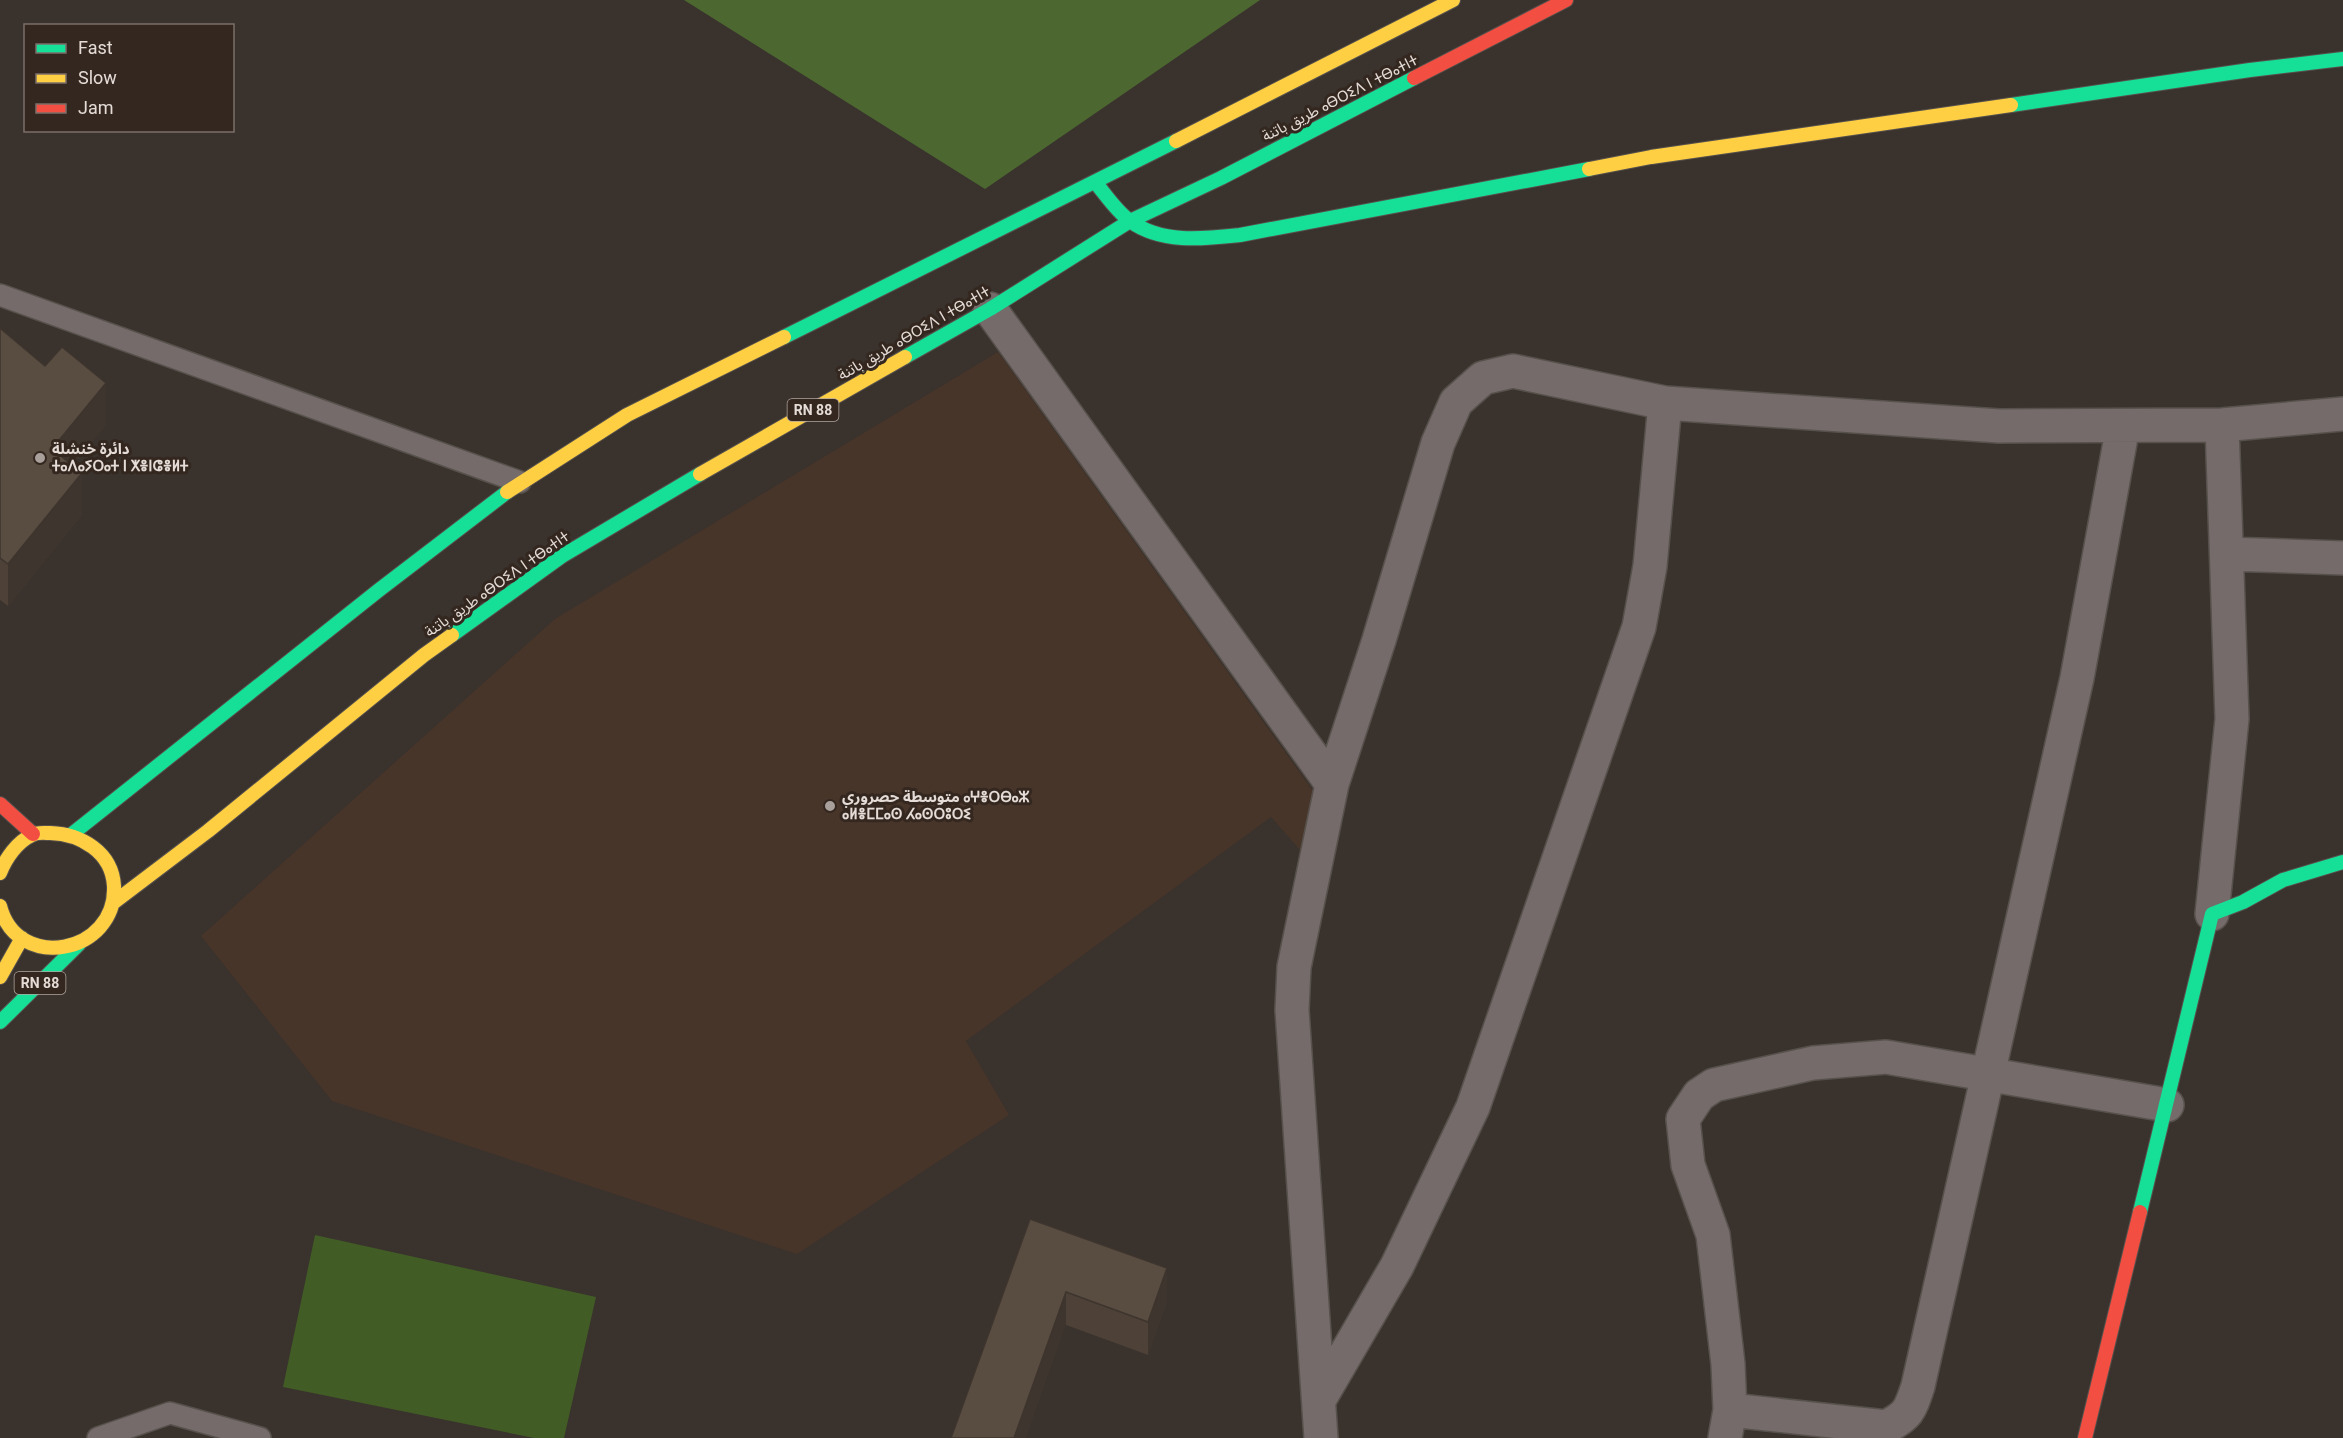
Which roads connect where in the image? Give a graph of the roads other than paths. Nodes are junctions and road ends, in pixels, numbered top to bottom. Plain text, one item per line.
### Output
1 (1453, 0) edge
2 (1566, 0) edge
3 (2343, 59) edge
4 (1095, 182) junction
5 (1130, 221) junction
6 (0, 295) edge
7 (990, 309) junction
8 (1665, 404) junction
9 (2343, 414) edge
10 (2222, 425) junction
11 (2123, 426) junction
12 (520, 482) junction
13 (2227, 554) junction
14 (2343, 558) edge
15 (1332, 784) junction
16 (0, 804) edge
17 (33, 834) junction
18 (72, 834) junction
19 (2343, 862) edge
20 (0, 873) edge
21 (113, 903) junction
22 (0, 906) edge
23 (2212, 914) junction
24 (22, 938) junction
25 (79, 944) junction
26 (0, 977) edge
27 (0, 1022) edge
28 (1987, 1075) junction
29 (2167, 1105) junction
30 (1318, 1400) junction
31 (1727, 1424) edge
32 (98, 1438) edge
33 (260, 1438) edge
34 (1321, 1438) edge
35 (2085, 1438) edge

1 - 4 main road
2 - 5 main road, طريق باتنة ⴰⴱⵔⵉⴷ ⵏ ⵜⴱⴰⵜⵏⵜ / RN 88
3 - 5 main road
4 - 5 main road
4 - 12 main road
5 - 7 main road, طريق باتنة ⴰⴱⵔⵉⴷ ⵏ ⵜⴱⴰⵜⵏⵜ / RN 88
6 - 12 lane
7 - 15 street
7 - 21 main road, طريق باتنة ⴰⴱⵔⵉⴷ ⵏ ⵜⴱⴰⵜⵏⵜ / RN 88
8 - 11 street
8 - 15 street
8 - 30 street
9 - 10 street
10 - 11 street
10 - 13 street
11 - 28 street
12 - 18 main road
13 - 14 street
13 - 23 street
15 - 30 street
16 - 17 main road
17 - 18 main road
17 - 20 main road
18 - 21 main road
19 - 23 main road
21 - 25 main road
22 - 24 main road
23 - 29 main road
24 - 25 main road
24 - 26 main road, RN 88
25 - 27 main road, RN 88
28 - 29 street
28 - 31 street
28 - 31 street
29 - 35 main road
30 - 34 street
32 - 33 lane

